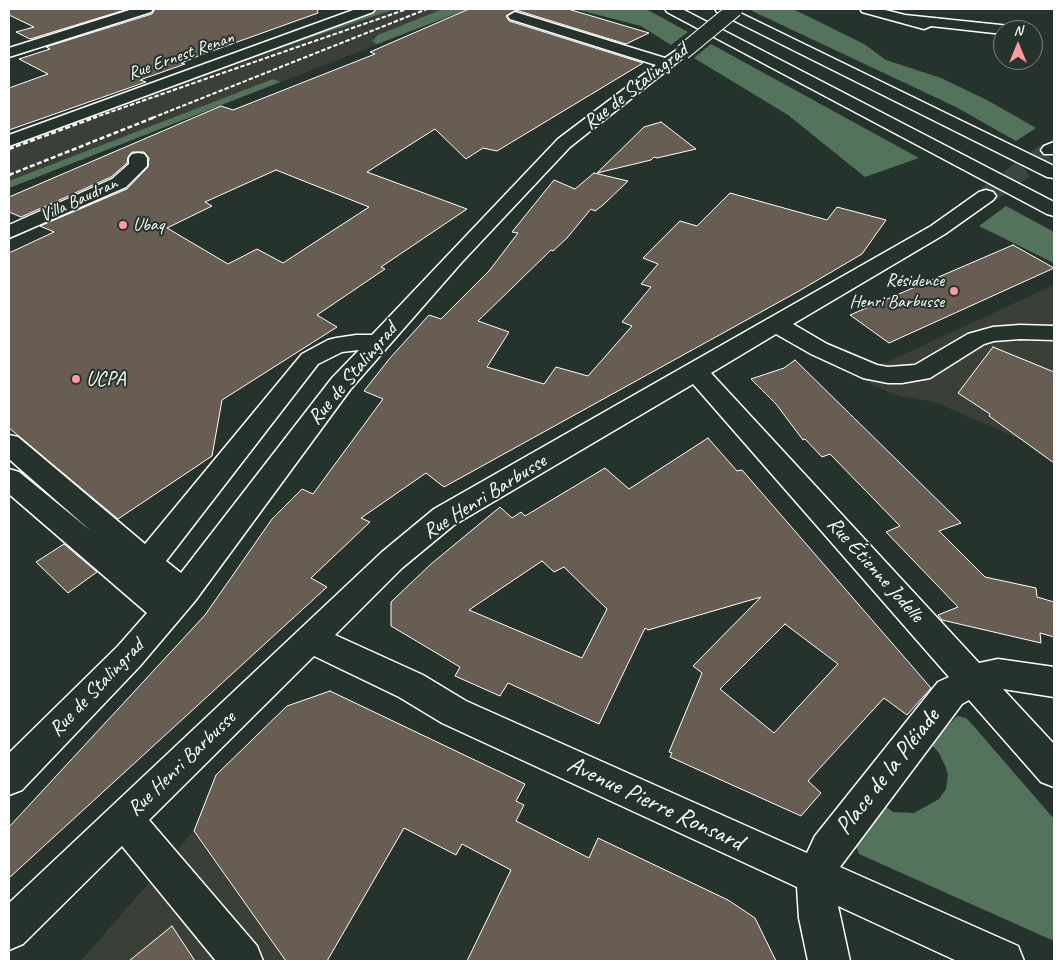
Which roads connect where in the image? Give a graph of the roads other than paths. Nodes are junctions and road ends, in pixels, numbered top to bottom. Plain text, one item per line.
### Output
1 (146, 9) edge
2 (368, 9) edge
3 (672, 9) edge
4 (722, 9) edge
5 (735, 9) edge
6 (867, 9) edge
7 (322, 11) dead end
8 (515, 16) dead end
9 (342, 18) junction
10 (908, 19) junction
11 (993, 28) edge
12 (944, 34) dead end
13 (9, 53) edge
14 (676, 58) junction
15 (9, 141) edge
16 (138, 158) dead end
17 (1054, 174) edge
18 (986, 196) tunnel mouth
19 (1054, 210) edge
20 (9, 232) edge
21 (775, 324) junction
22 (1054, 332) edge
23 (377, 343) junction
24 (695, 371) junction
25 (13, 443) edge
26 (9, 479) edge
27 (147, 563) junction
28 (175, 602) junction
29 (311, 639) junction
30 (975, 681) junction
31 (1054, 682) edge
32 (1054, 770) edge
33 (9, 778) edge
34 (124, 819) junction
35 (816, 877) junction
36 (9, 930) edge
37 (242, 961) edge
38 (829, 961) edge
39 (1003, 961) edge

1 - 13 main road
2 - 9 main road, Rue Ernest Renan
3 - 19 main road
4 - 17 main road
5 - 14 main road, Rue de Stalingrad, bridge
6 - 10 main road
7 - 9 main road
8 - 14 main road
9 - 15 main road, Rue Ernest Renan
10 - 11 main road
10 - 12 main road
14 - 23 main road, Rue de Stalingrad
16 - 20 main road, Villa Baudran
18 - 21 main road, Rue Henri Barbusse
21 - 22 main road
21 - 24 main road, Rue Henri Barbusse
23 - 27 main road
23 - 28 main road, Rue de Stalingrad
24 - 29 main road, Rue Henri Barbusse
24 - 30 main road, Rue Étienne Jodelle
25 - 27 main road
26 - 28 main road
27 - 28 main road
28 - 33 main road, Rue de Stalingrad
29 - 34 main road, Rue Henri Barbusse
29 - 35 main road, Avenue Pierre Ronsard
30 - 31 main road, Place de la Pléiade
30 - 32 main road, Rue Étienne Jodelle
30 - 35 main road, Place de la Pléiade
34 - 36 main road, Rue Henri Barbusse
34 - 37 main road
35 - 38 main road
35 - 39 main road, Avenue Pierre Ronsard

